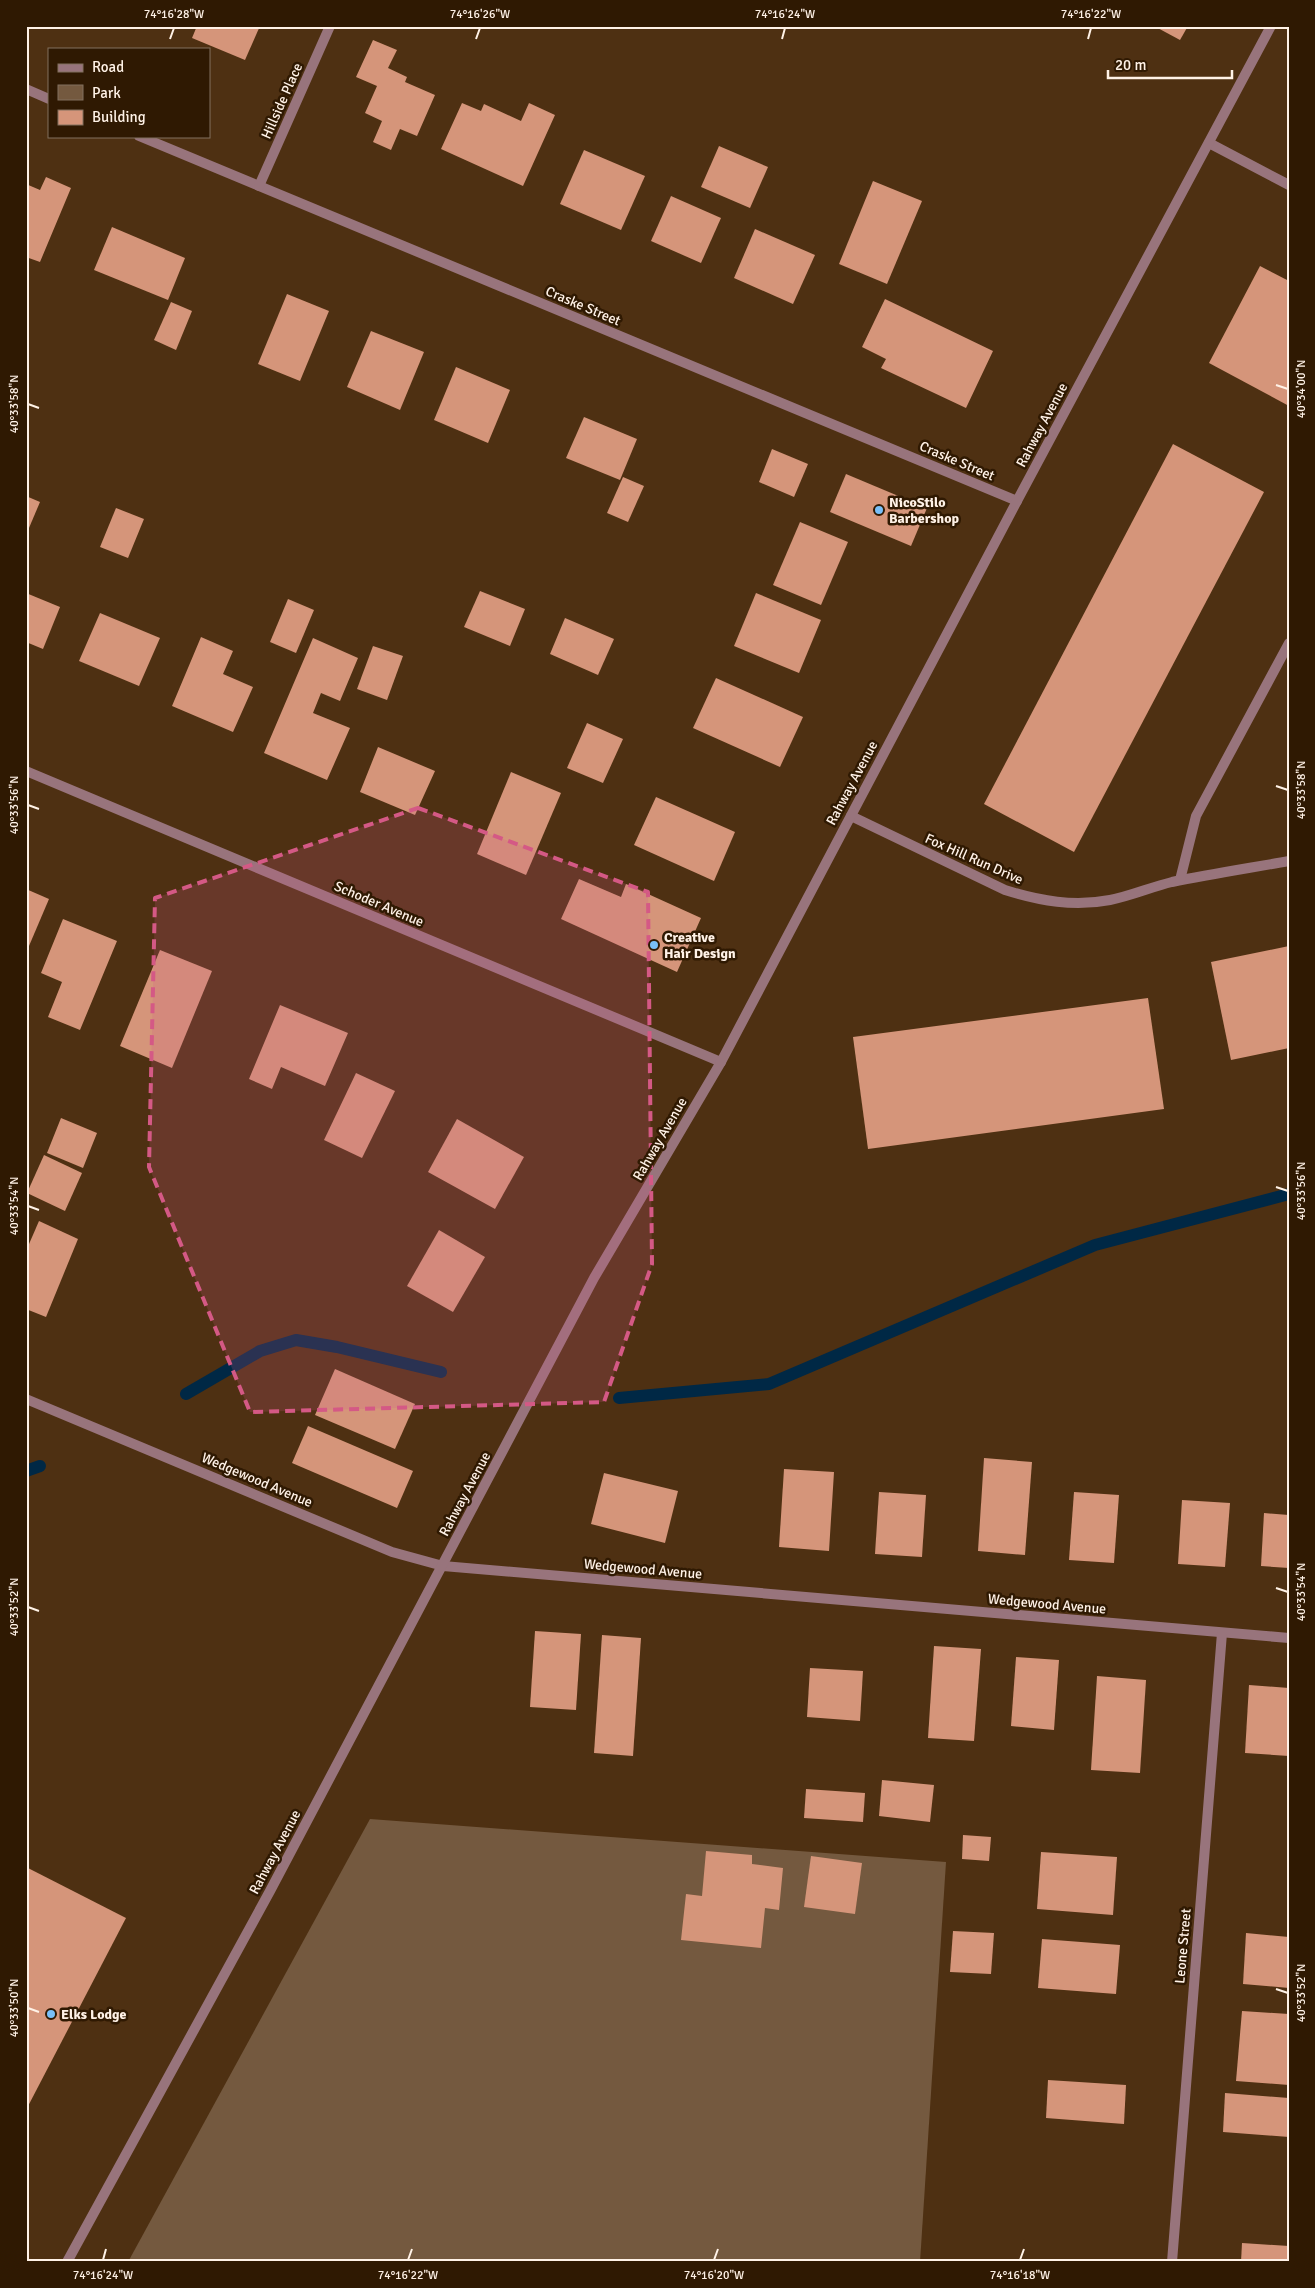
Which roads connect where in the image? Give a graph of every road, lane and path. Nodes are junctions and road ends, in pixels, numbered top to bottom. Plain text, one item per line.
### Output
1 (330, 26) edge
2 (1271, 26) edge
3 (26, 89) edge
4 (48, 99) edge
5 (144, 138) edge
6 (1209, 143) junction
7 (1289, 185) edge
8 (259, 186) junction
9 (1017, 501) junction
10 (1289, 643) edge
11 (26, 771) edge
12 (851, 816) junction
13 (1289, 861) edge
14 (1180, 880) junction
15 (721, 1062) junction
16 (26, 1399) edge
17 (443, 1566) junction
18 (1222, 1633) junction
19 (1289, 1638) edge
20 (67, 2262) edge
21 (1172, 2262) edge

1 - 8 street, Hillside Place
2 - 6 street, Rahway Avenue
3 - 4 street
5 - 8 street, Craske Street
6 - 7 street
6 - 9 street, Rahway Avenue
8 - 9 street, Craske Street
9 - 12 street, Rahway Avenue
10 - 14 street
11 - 15 street, Schoder Avenue
12 - 14 street, Fox Hill Run Drive
12 - 15 street, Rahway Avenue
13 - 14 street, Fox Hill Run Drive
15 - 17 street, Rahway Avenue
16 - 17 street, Wedgewood Avenue
17 - 18 street, Wedgewood Avenue
17 - 20 street, Rahway Avenue
18 - 19 street, Wedgewood Avenue
18 - 21 street, Leone Street

